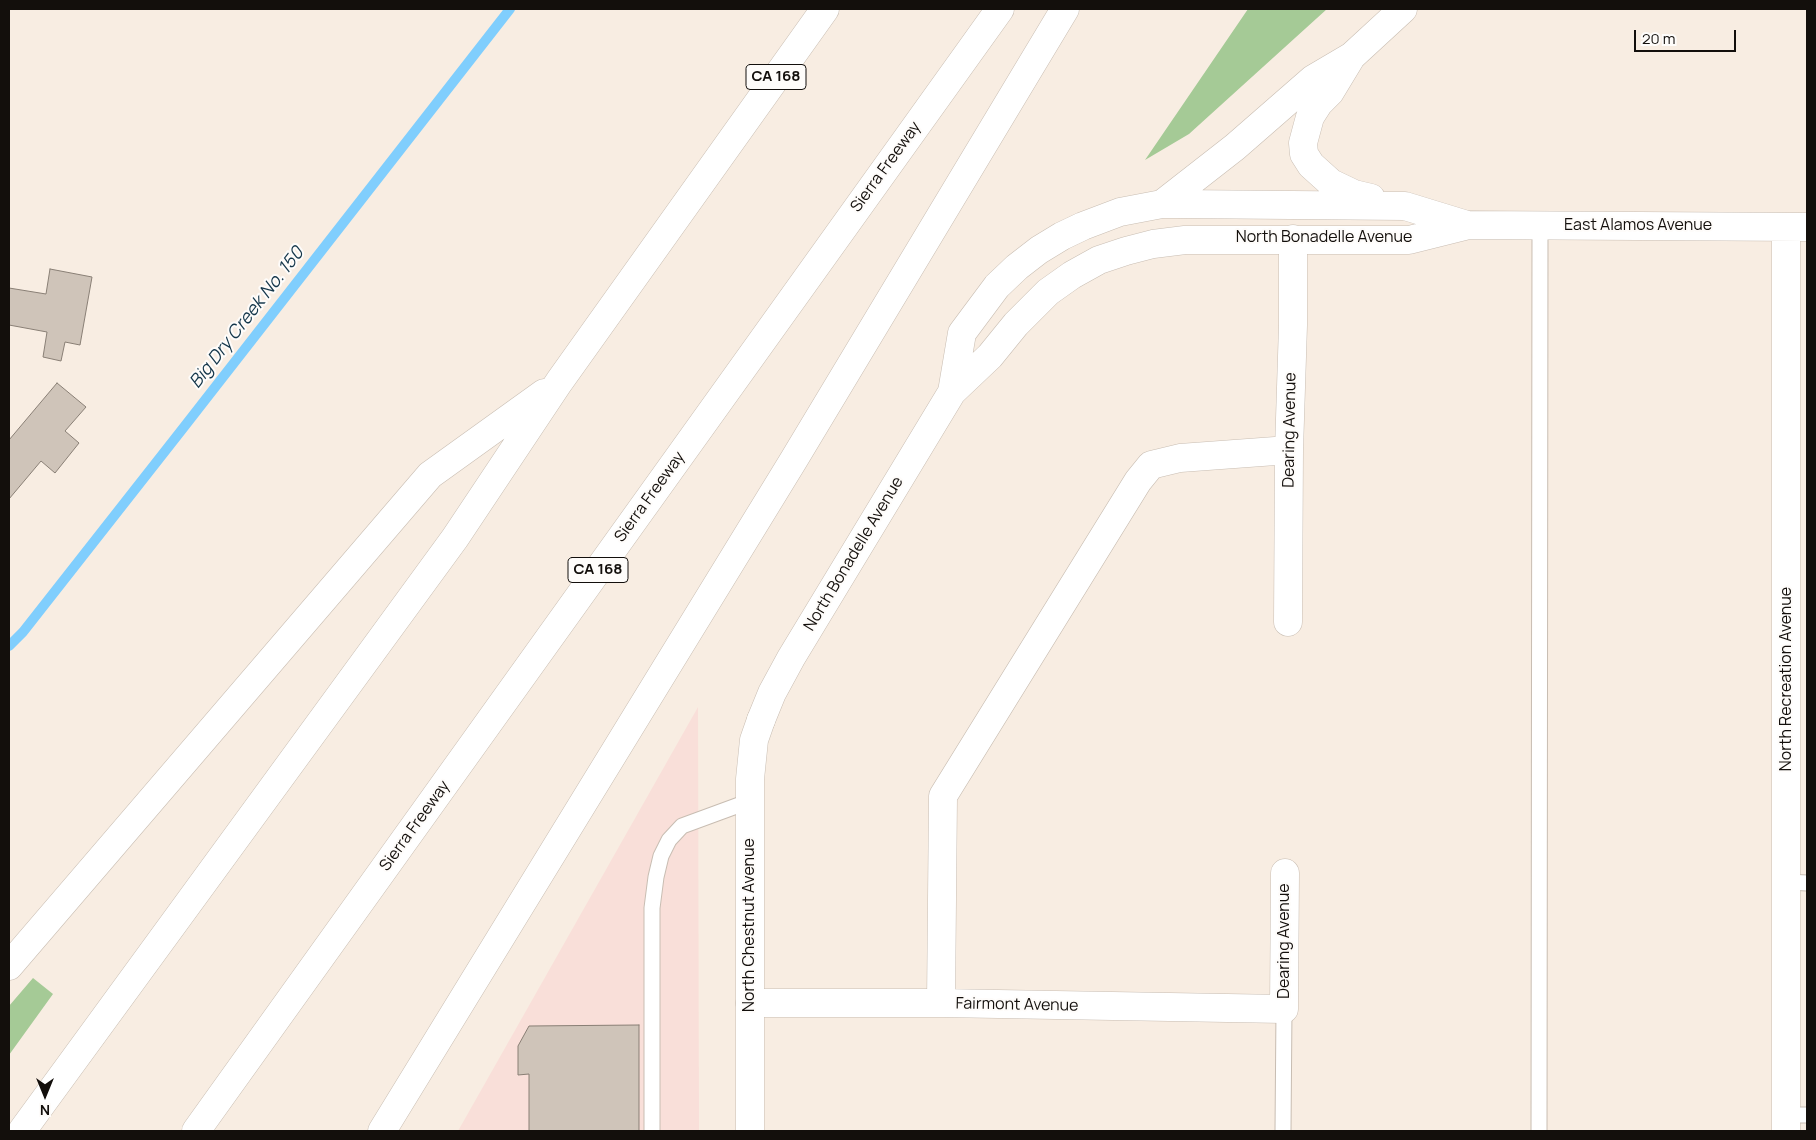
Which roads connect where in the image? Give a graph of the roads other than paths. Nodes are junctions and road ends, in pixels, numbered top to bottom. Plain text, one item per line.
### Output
1 (825, 9) edge
2 (1000, 9) edge
3 (1065, 9) edge
4 (1404, 9) edge
5 (1352, 56) junction
6 (1162, 204) junction
7 (1405, 206) junction
8 (1469, 225) junction
9 (1540, 226) junction
10 (1797, 227) edge
11 (1293, 239) junction
12 (559, 382) junction
13 (952, 392) junction
14 (1289, 450) junction
15 (1288, 622) dead end
16 (761, 720) joint
17 (750, 801) junction
18 (1285, 873) dead end
19 (1797, 882) edge
20 (9, 966) edge
21 (750, 1003) junction
22 (941, 1003) junction
23 (1284, 1009) junction
24 (1793, 1120) edge
25 (22, 1131) edge
26 (196, 1131) edge
27 (382, 1131) edge
28 (652, 1131) edge
29 (750, 1131) edge
30 (1283, 1131) edge
31 (1538, 1131) edge

1 - 12 main road, CA 168
2 - 26 main road, Sierra Freeway / CA 168
3 - 27 main road
4 - 5 main road, North Bonadelle Avenue
5 - 6 main road, North Bonadelle Avenue
5 - 7 main road
6 - 7 main road, North Bonadelle Avenue
6 - 13 main road, North Bonadelle Avenue
7 - 8 main road, North Bonadelle Avenue
8 - 9 main road, East Alamos Avenue
8 - 11 main road, North Bonadelle Avenue
9 - 10 main road, East Alamos Avenue
9 - 31 lane
10 - 19 main road, North Recreation Avenue
11 - 13 main road, North Bonadelle Avenue
11 - 14 main road, Dearing Avenue
12 - 20 main road
12 - 25 main road, CA 168
13 - 16 main road, North Bonadelle Avenue
14 - 15 main road, Dearing Avenue
14 - 22 main road
16 - 17 main road, North Chestnut Avenue
17 - 21 main road, North Chestnut Avenue
17 - 28 lane
18 - 23 main road, Dearing Avenue
19 - 24 main road, North Recreation Avenue
21 - 22 main road, Fairmont Avenue
21 - 29 main road, North Chestnut Avenue
22 - 23 main road, Fairmont Avenue
23 - 30 lane

